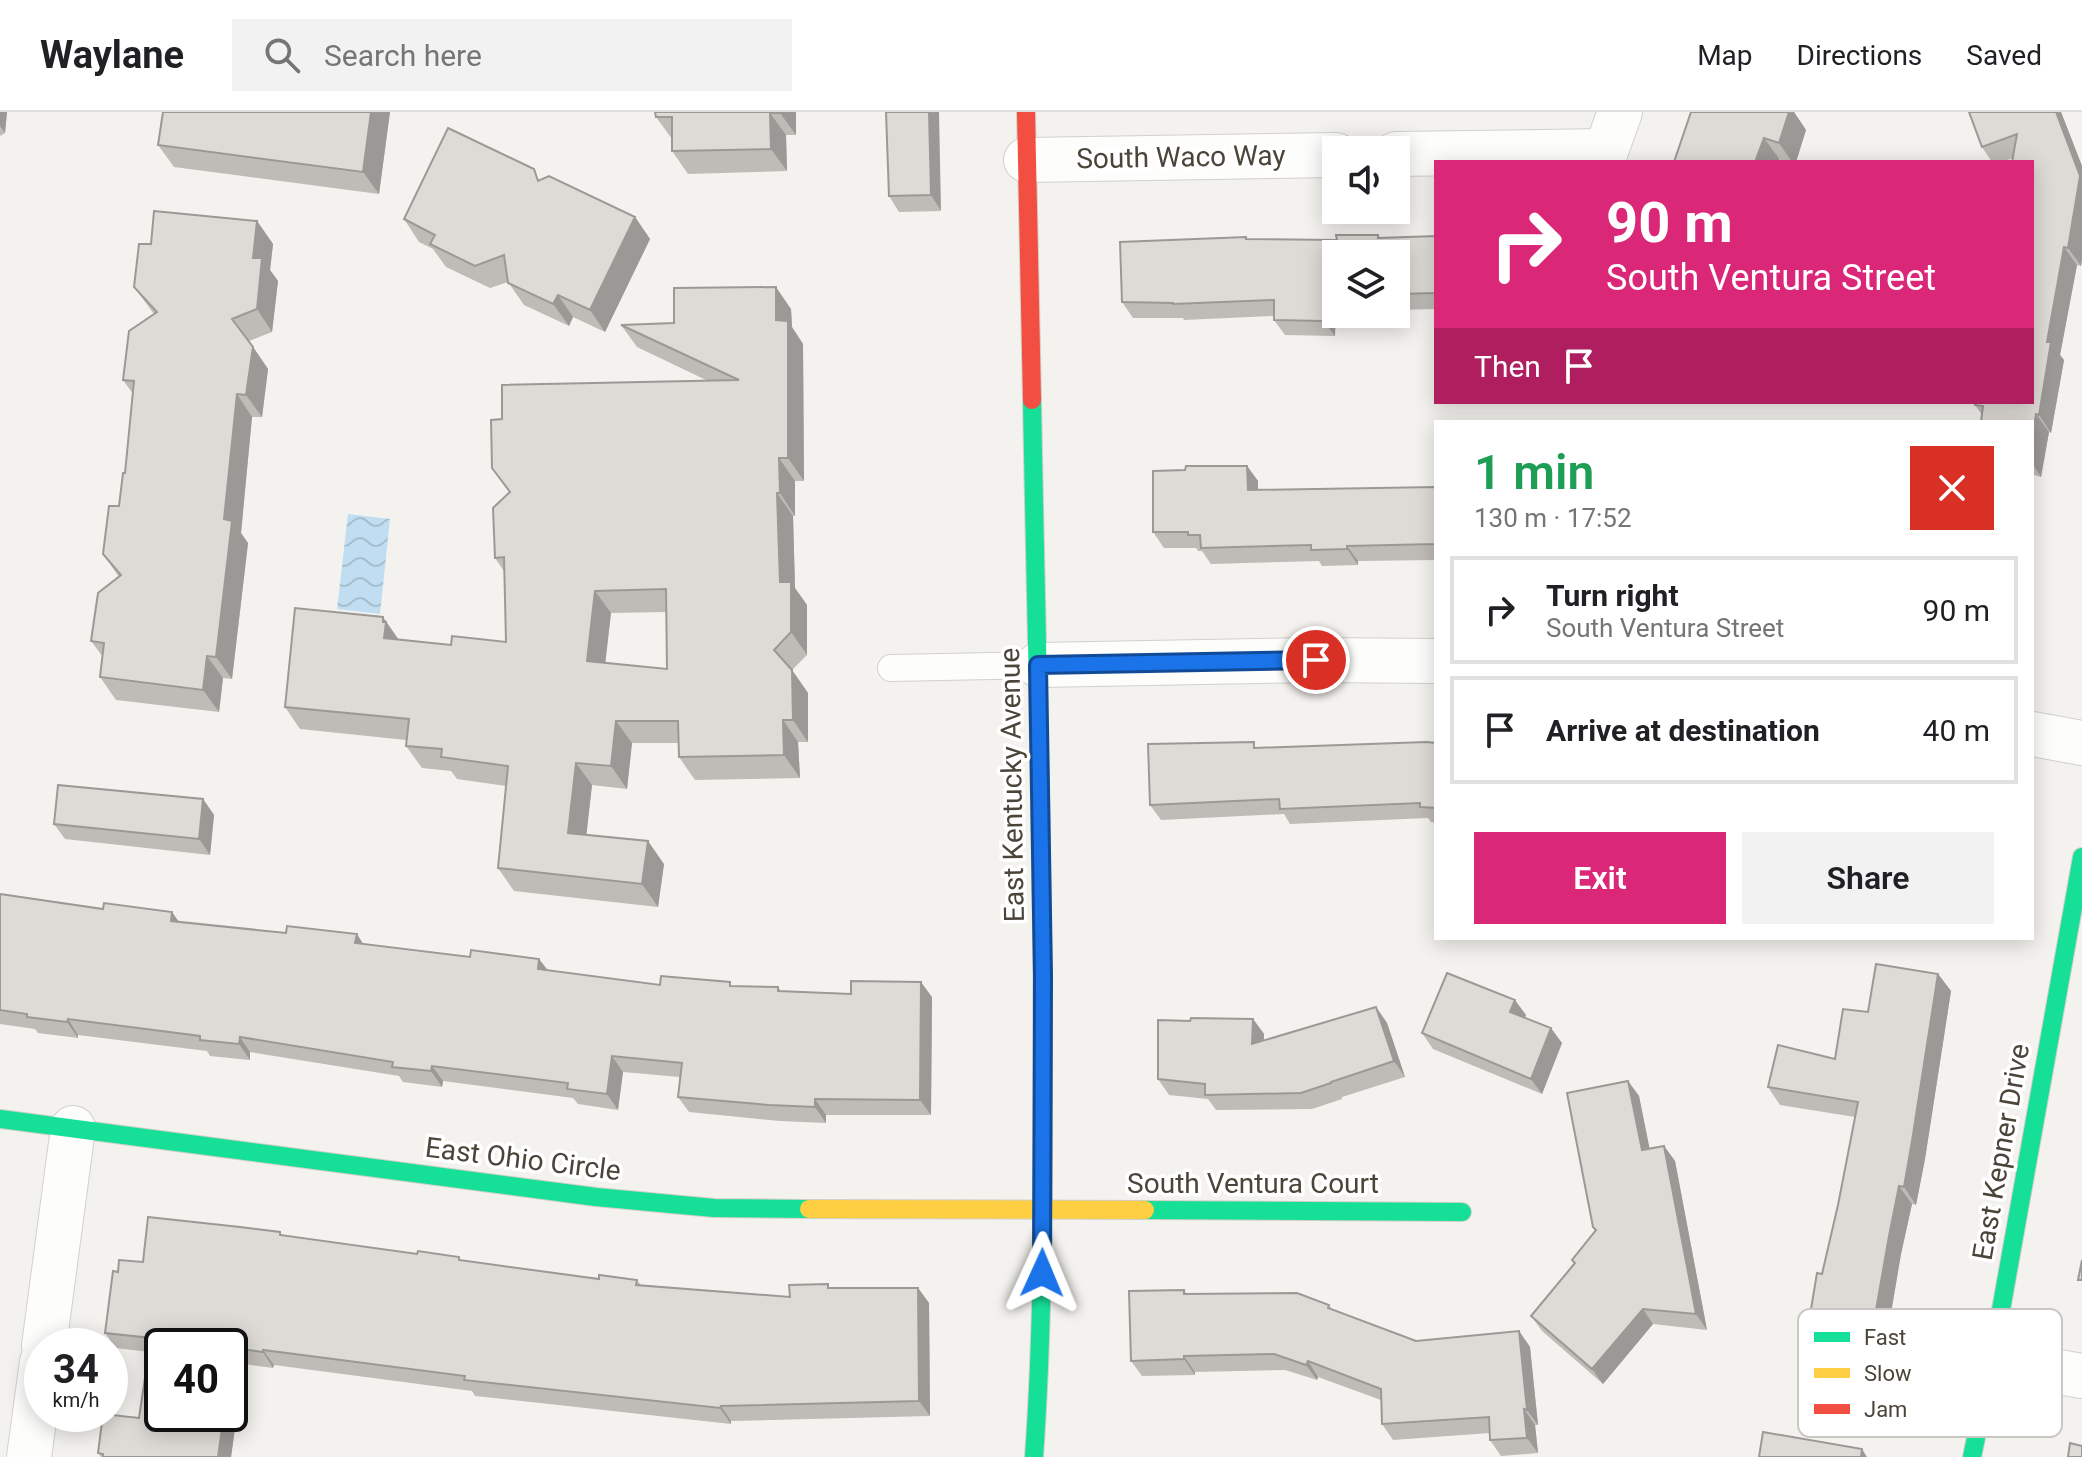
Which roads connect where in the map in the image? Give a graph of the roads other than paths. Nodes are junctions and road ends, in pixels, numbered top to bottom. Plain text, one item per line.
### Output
1 (1026, 112) edge
2 (1620, 112) edge
3 (1410, 154) edge
4 (1322, 155) edge
5 (1026, 160) junction
6 (1434, 661) edge
7 (1038, 665) junction
8 (891, 668) dead end
9 (2034, 734) edge
10 (2082, 743) edge
11 (2082, 857) edge
12 (0, 1119) edge
13 (73, 1128) junction
14 (1043, 1210) junction
15 (1462, 1212) dead end
16 (2001, 1309) edge
17 (46, 1328) edge
18 (2062, 1372) edge
19 (2082, 1376) edge
20 (32, 1432) edge
21 (1976, 1437) edge
22 (29, 1457) edge
23 (1034, 1457) edge
24 (1972, 1457) edge

1 - 5 street, East Kentucky Avenue
2 - 3 street
4 - 5 street, South Waco Way
5 - 7 street, East Kentucky Avenue
6 - 7 street
7 - 8 lane
7 - 14 street, East Kentucky Avenue
9 - 10 street
11 - 16 street, East Kepner Drive
12 - 13 street, East Ohio Circle
13 - 14 street, East Ohio Circle
13 - 17 street
14 - 15 street, South Ventura Court
14 - 23 street, East Kentucky Avenue
18 - 19 street
20 - 22 street
21 - 24 street, East Kepner Drive

